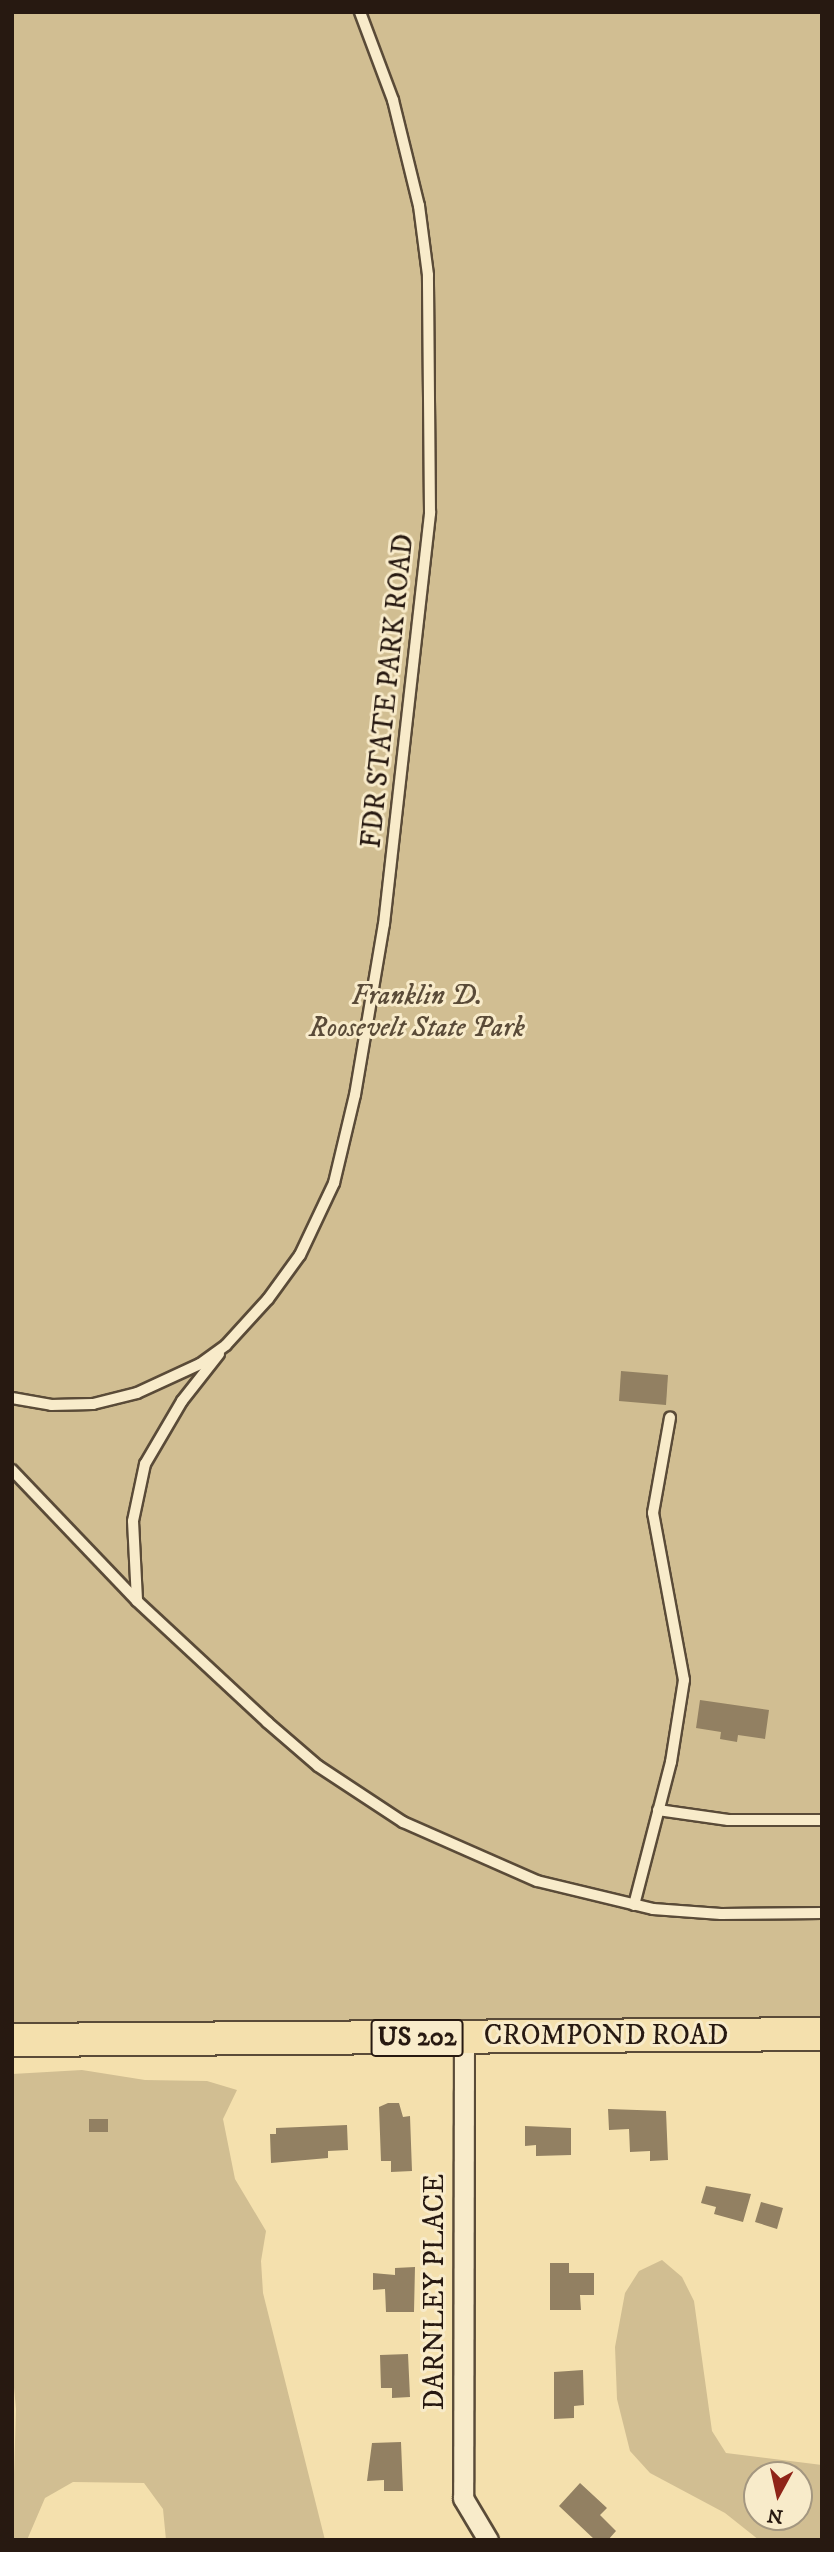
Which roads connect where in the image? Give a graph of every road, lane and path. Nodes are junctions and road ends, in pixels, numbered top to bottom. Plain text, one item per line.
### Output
1 (360, 12) edge
2 (226, 1345) junction
3 (12, 1398) edge
4 (670, 1418) dead end
5 (12, 1470) edge
6 (138, 1601) junction
7 (658, 1810) junction
8 (822, 1820) edge
9 (634, 1905) junction
10 (822, 1913) edge
11 (822, 2034) edge
12 (464, 2037) junction
13 (12, 2040) edge
14 (488, 2540) edge

1 - 2 lane, FDR STATE PARK ROAD
2 - 3 lane, FDR STATE PARK ROAD
2 - 6 lane, FDR STATE PARK ROAD
4 - 7 lane
5 - 6 lane
6 - 9 lane
7 - 8 lane
7 - 9 lane
9 - 10 lane
11 - 12 highway, CROMPOND ROAD / US 202
12 - 13 highway, CROMPOND ROAD / US 202
12 - 14 street, DARNLEY PLACE

